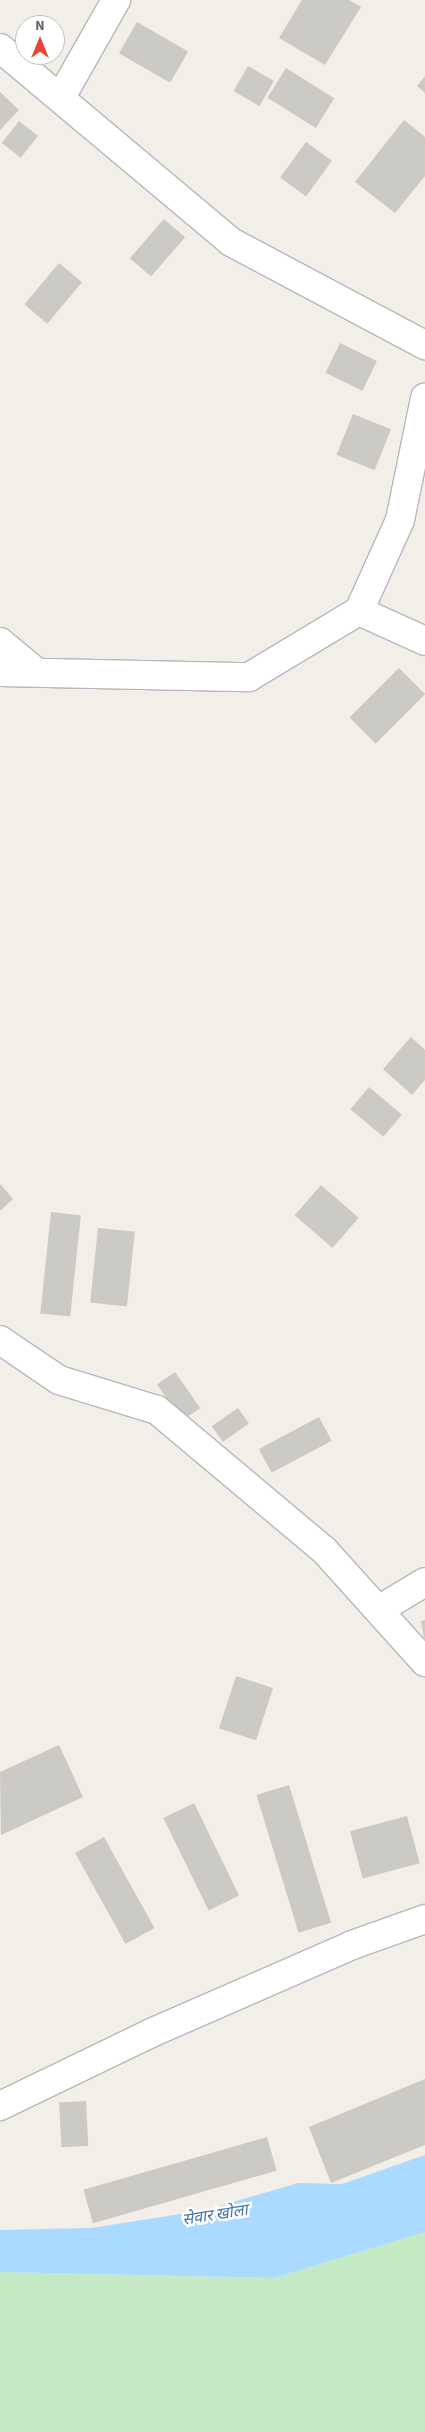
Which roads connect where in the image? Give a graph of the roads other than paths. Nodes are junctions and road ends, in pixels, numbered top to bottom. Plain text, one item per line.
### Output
1 (116, 0) edge
2 (0, 48) edge
3 (60, 97) junction
4 (425, 345) edge
5 (425, 398) edge
6 (359, 610) junction
7 (425, 641) edge
8 (0, 642) edge
9 (0, 672) edge
10 (36, 672) junction
11 (0, 1340) edge
12 (425, 1582) edge
13 (380, 1610) junction
14 (425, 1662) edge
15 (425, 1919) edge
16 (0, 2106) edge

1 - 3 street
2 - 3 street
3 - 4 street
5 - 6 street
6 - 7 street
6 - 10 street
8 - 10 street
9 - 10 street
11 - 13 street
12 - 13 street
13 - 14 street
15 - 16 street

